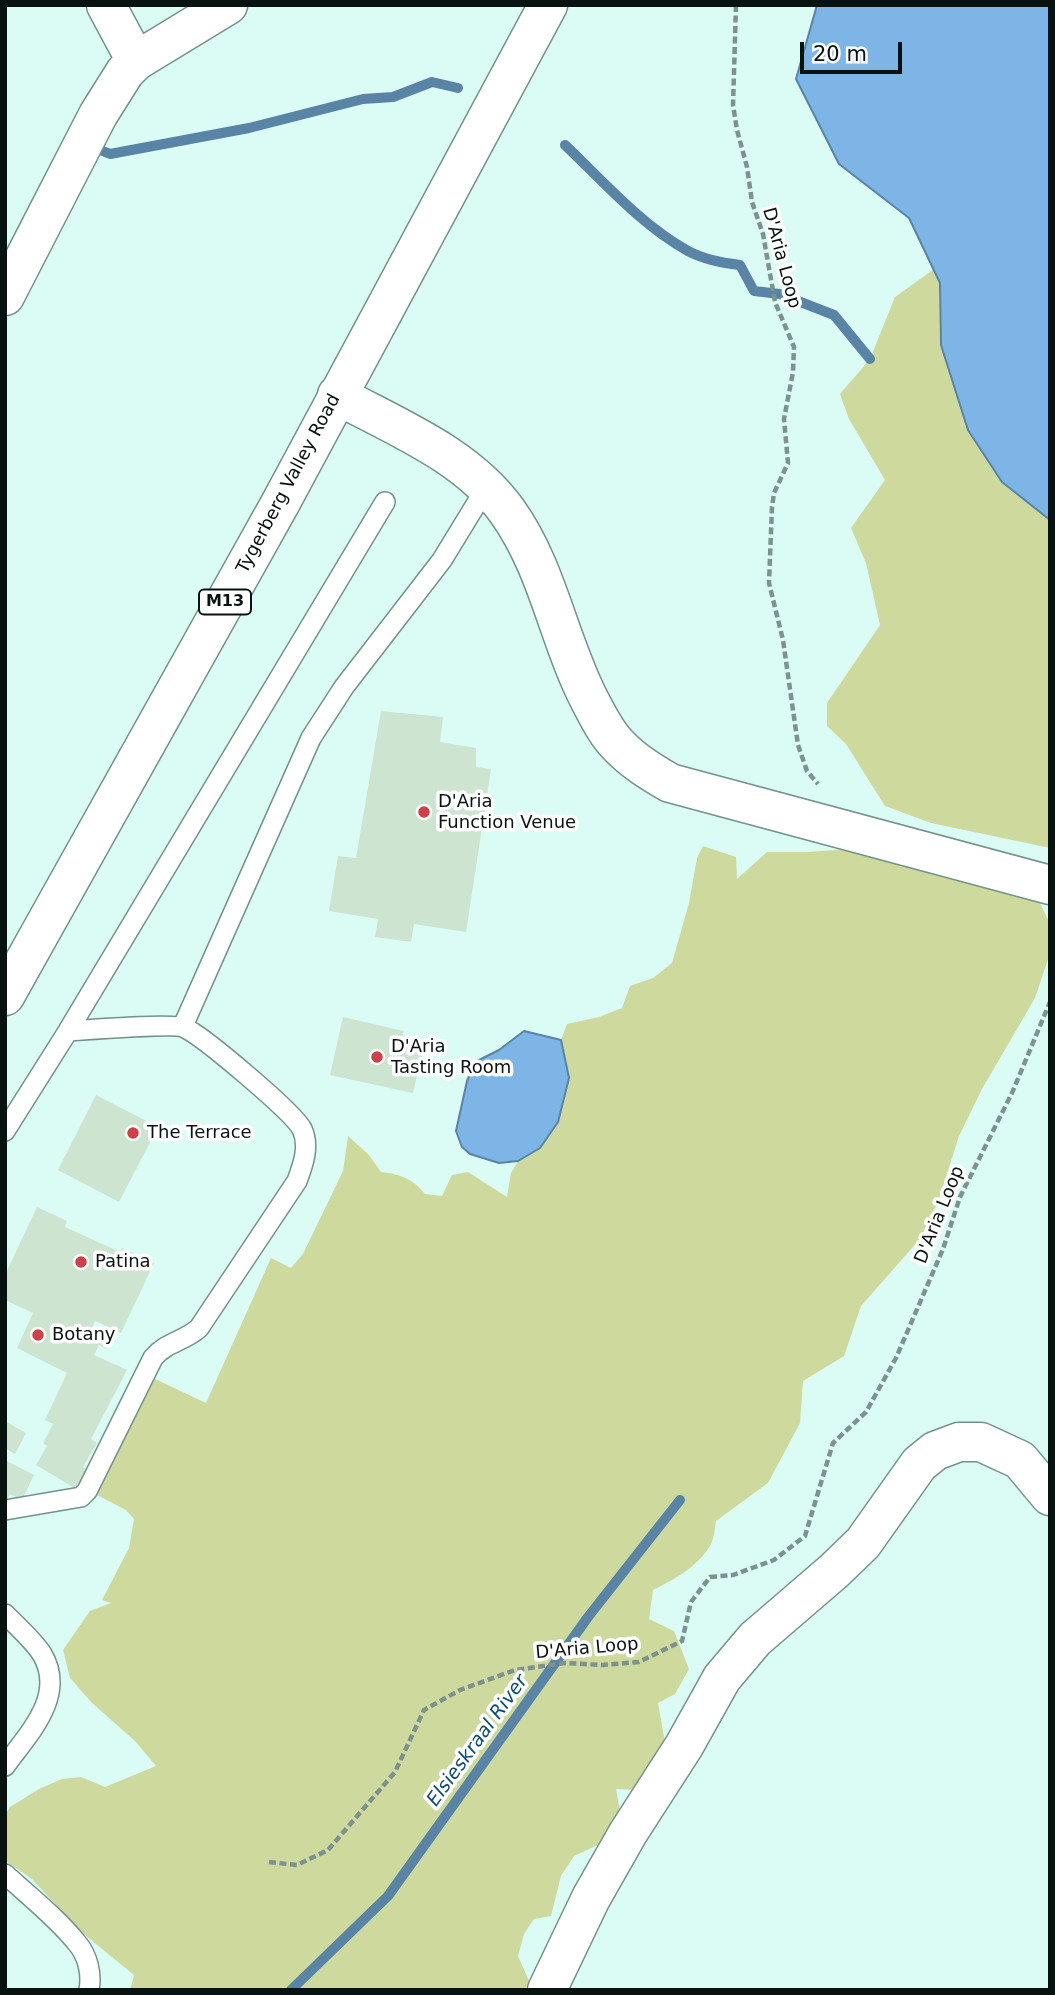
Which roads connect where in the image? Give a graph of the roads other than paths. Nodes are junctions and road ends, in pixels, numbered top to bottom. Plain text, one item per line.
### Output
1 (107, 5) edge
2 (228, 5) edge
3 (548, 5) edge
4 (136, 61) junction
5 (5, 296) edge
6 (337, 395) junction
7 (486, 488) junction
8 (384, 502) dead end
9 (1050, 886) edge
10 (5, 996) edge
11 (183, 1026) junction
12 (68, 1031) junction
13 (5, 1131) edge
14 (1050, 1496) edge
15 (5, 1510) edge
16 (5, 1614) edge
17 (5, 1766) edge
18 (5, 1874) edge
19 (89, 1990) edge
20 (547, 1990) edge

1 - 4 street
2 - 4 street
3 - 6 street, Tygerberg Valley Road / M13
4 - 5 street
6 - 7 street
6 - 10 street, Tygerberg Valley Road / M13
7 - 9 street
7 - 11 lane
8 - 12 lane
11 - 12 lane
11 - 15 lane
12 - 13 lane
14 - 20 street
16 - 17 lane
18 - 19 lane

